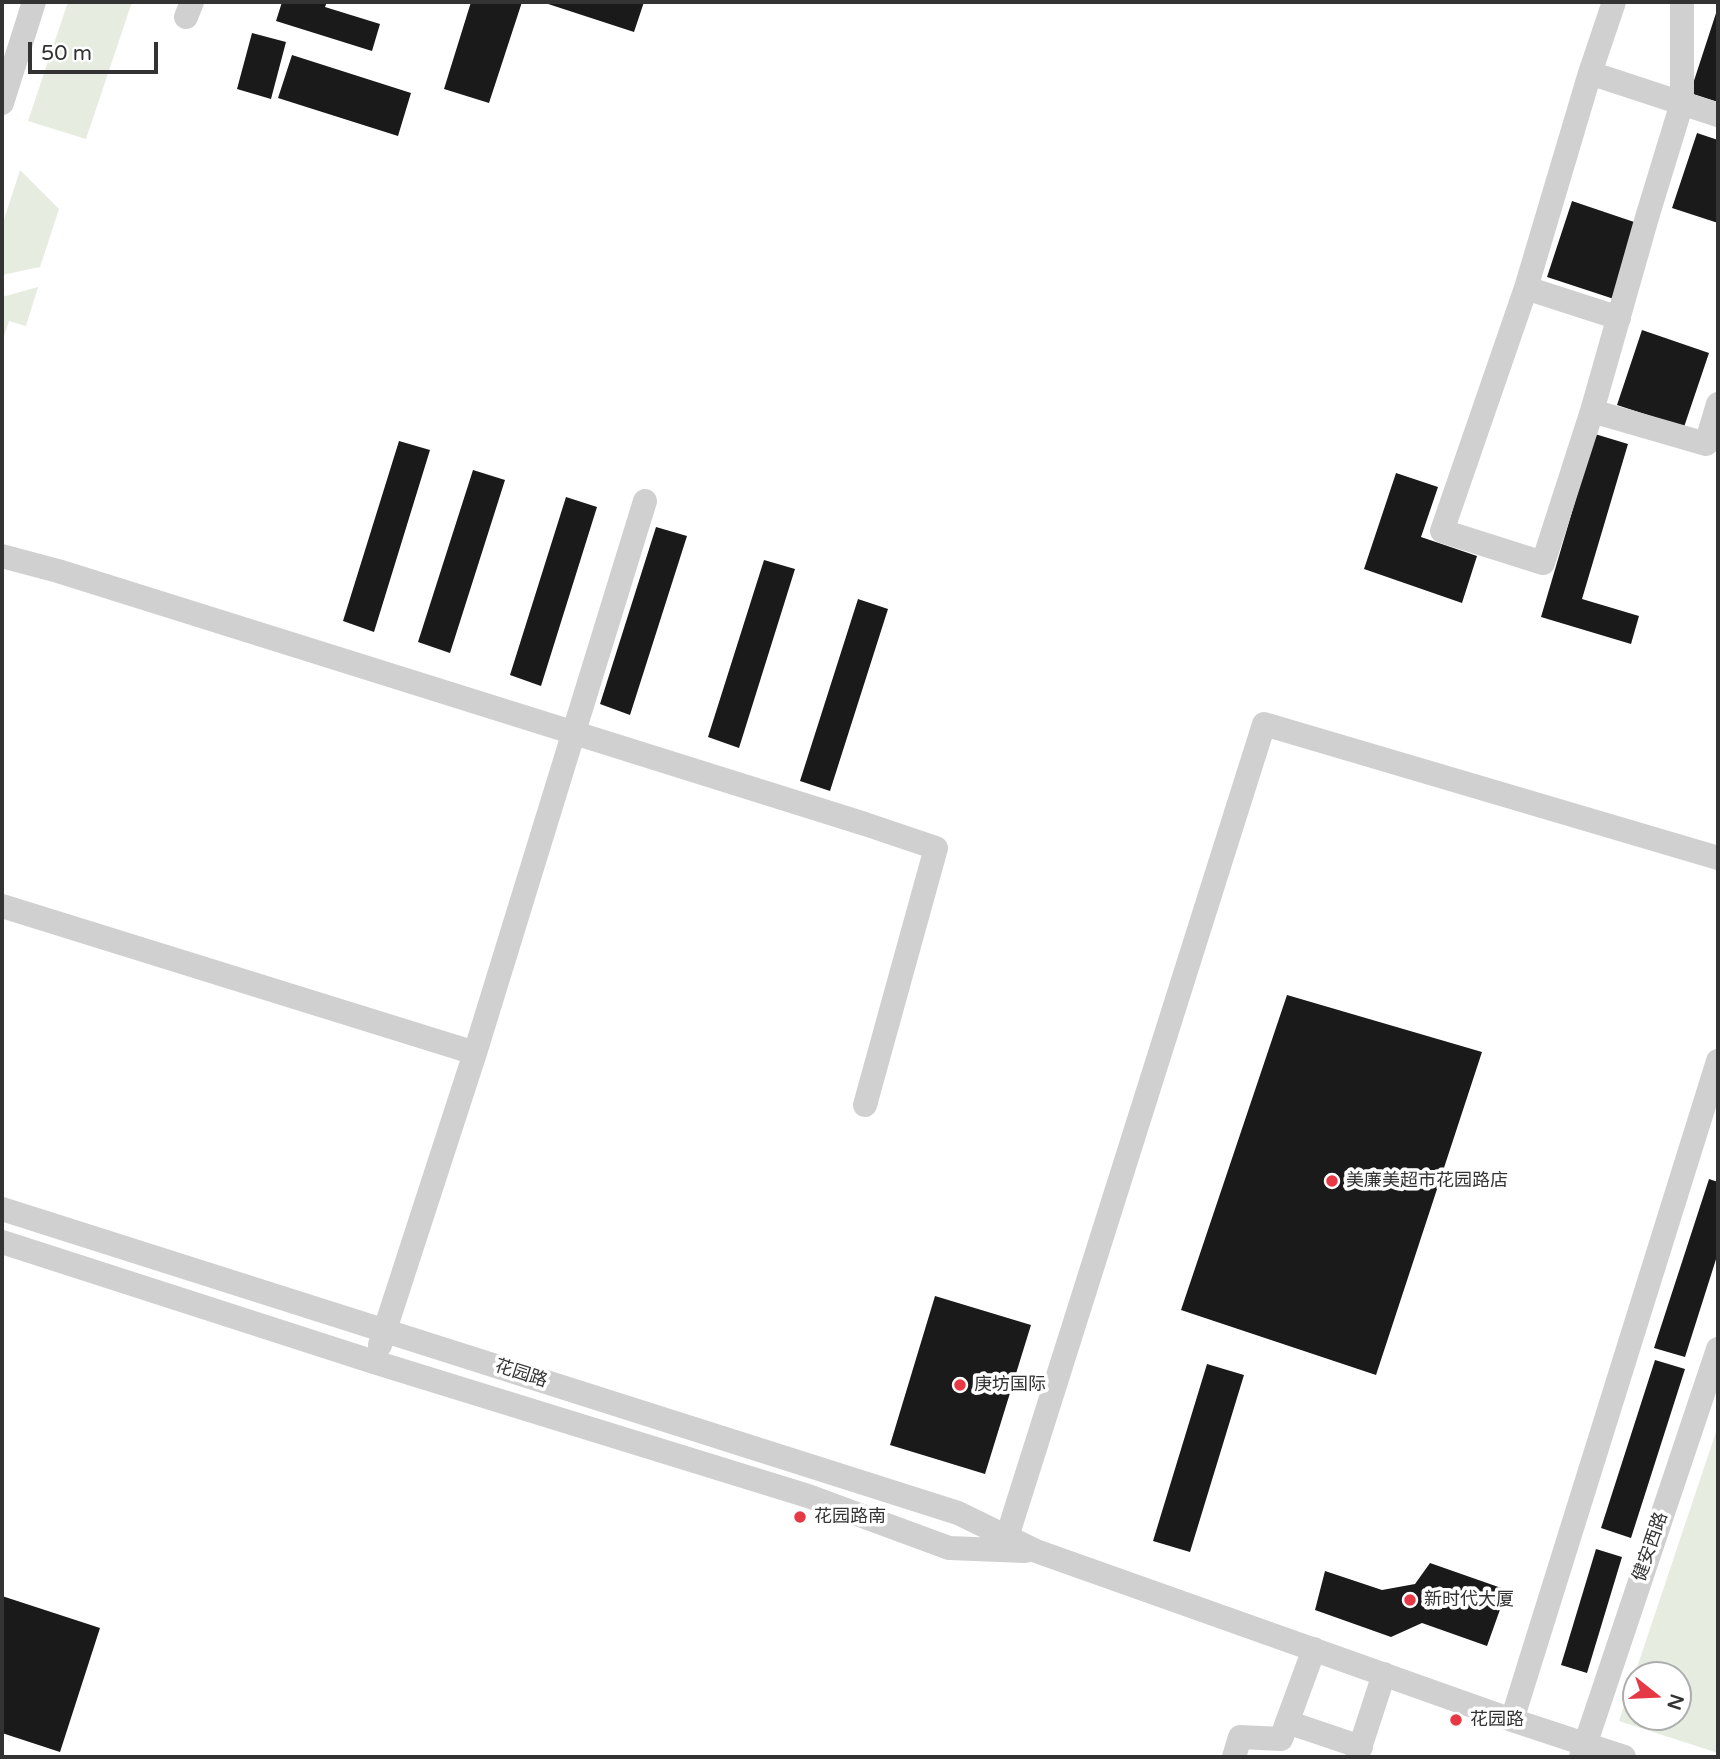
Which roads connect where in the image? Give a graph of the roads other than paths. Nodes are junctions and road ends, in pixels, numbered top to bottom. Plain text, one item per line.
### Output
1 (34, 2) edge
2 (1614, 2) edge
3 (1682, 2) edge
4 (1590, 73) junction
5 (2, 103) edge
6 (1682, 103) junction
7 (1718, 115) edge
8 (1526, 288) junction
9 (1619, 318) junction
10 (1718, 404) edge
11 (1592, 411) junction
12 (645, 501) dead end
13 (2, 556) edge
14 (574, 732) junction
15 (1718, 859) edge
16 (2, 906) edge
17 (475, 1053) junction
18 (1718, 1061) edge
19 (864, 1105) dead end
20 (2, 1209) edge
21 (2, 1242) edge
22 (222, 1279) junction
23 (213, 1310) junction
24 (385, 1331) junction
25 (1718, 1349) edge
26 (374, 1362) junction
27 (1007, 1537) junction
28 (1036, 1551) junction
29 (1314, 1649) junction
30 (1384, 1674) junction
31 (1512, 1720) junction
32 (1287, 1722) junction
33 (1583, 1751) edge
34 (1359, 1752) edge
35 (1234, 1757) edge
36 (1624, 1757) edge

1 - 5 street
2 - 4 street
3 - 6 street
4 - 6 street
4 - 8 street
6 - 7 street
6 - 9 street
8 - 9 street
8 - 11 street
9 - 11 street
10 - 11 street
12 - 14 street
13 - 14 street
14 - 17 street
14 - 19 street
15 - 27 street
16 - 17 street
17 - 24 street
18 - 31 street
20 - 22 street, 花园路
21 - 23 street, 花园路
22 - 23 street
22 - 24 street, 花园路
23 - 26 street, 花园路
24 - 26 street
24 - 27 street, 花园路
25 - 33 street, 健安西路
26 - 28 street, 花园路
27 - 28 street, 花园路
28 - 29 street, 花园路
29 - 30 street, 花园路
29 - 32 street
30 - 31 street, 花园路
30 - 34 street
31 - 33 street, 花园路
32 - 34 street
32 - 35 street
33 - 36 street, 花园路

